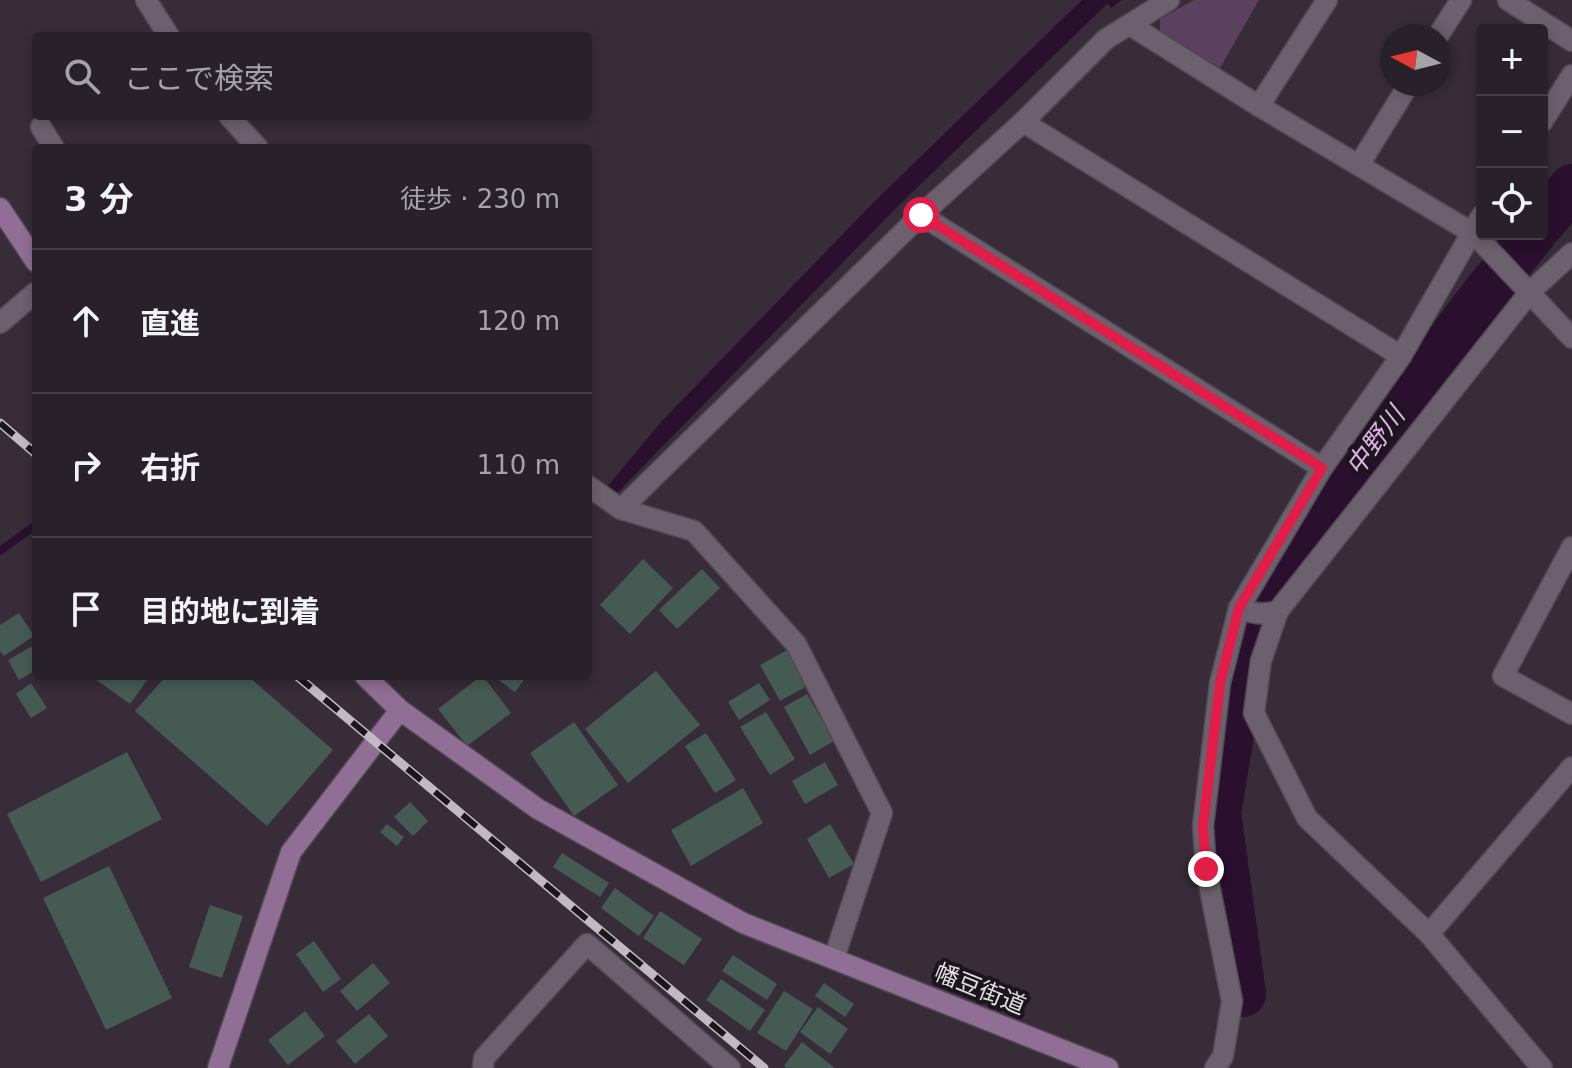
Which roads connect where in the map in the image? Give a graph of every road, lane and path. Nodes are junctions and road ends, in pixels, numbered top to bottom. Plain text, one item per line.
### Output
1 (146, 0) edge
2 (1169, 0) edge
3 (1327, 0) edge
4 (1461, 0) edge
5 (1508, 0) edge
6 (1446, 24) edge
7 (1130, 25) junction
8 (166, 32) edge
9 (1572, 41) edge
10 (1572, 75) edge
11 (1402, 96) edge
12 (1259, 106) junction
13 (1548, 113) edge
14 (233, 120) edge
15 (1023, 122) junction
16 (41, 127) dead end
17 (52, 144) edge
18 (254, 144) edge
19 (1359, 165) junction
20 (0, 208) edge
21 (921, 215) junction
22 (1476, 228) edge
23 (1476, 232) edge
24 (1487, 240) edge
25 (1572, 253) edge
26 (32, 256) edge
27 (1530, 292) junction
28 (32, 295) edge
29 (0, 323) edge
30 (1572, 338) edge
31 (1401, 356) junction
32 (1322, 468) junction
33 (592, 489) edge
34 (621, 509) junction
35 (1572, 547) edge
36 (1243, 610) junction
37 (1273, 613) junction
38 (369, 680) edge
39 (400, 710) junction
40 (1572, 714) edge
41 (1572, 767) edge
42 (1429, 934) junction
43 (834, 958) junction
44 (218, 1068) edge
45 (483, 1068) edge
46 (730, 1068) edge
47 (1108, 1068) edge
48 (1215, 1068) edge
49 (1542, 1068) edge

1 - 8 street
2 - 7 street
3 - 12 street
4 - 6 street
5 - 9 street
7 - 12 street
7 - 15 street
10 - 13 street
11 - 19 street
12 - 19 street
14 - 18 street
15 - 21 street
15 - 31 street
16 - 17 street
19 - 22 street
20 - 26 street
21 - 32 street
21 - 34 street
23 - 31 street
24 - 27 street
25 - 27 street
27 - 30 street
27 - 37 street
28 - 29 street
31 - 32 street
32 - 36 street
33 - 34 street
34 - 43 street
35 - 40 street
36 - 37 street
36 - 48 street
37 - 42 street
38 - 39 street, 幡豆街道
39 - 43 street, 幡豆街道
39 - 44 street
41 - 42 street
42 - 49 street
43 - 47 street, 幡豆街道
45 - 46 street

